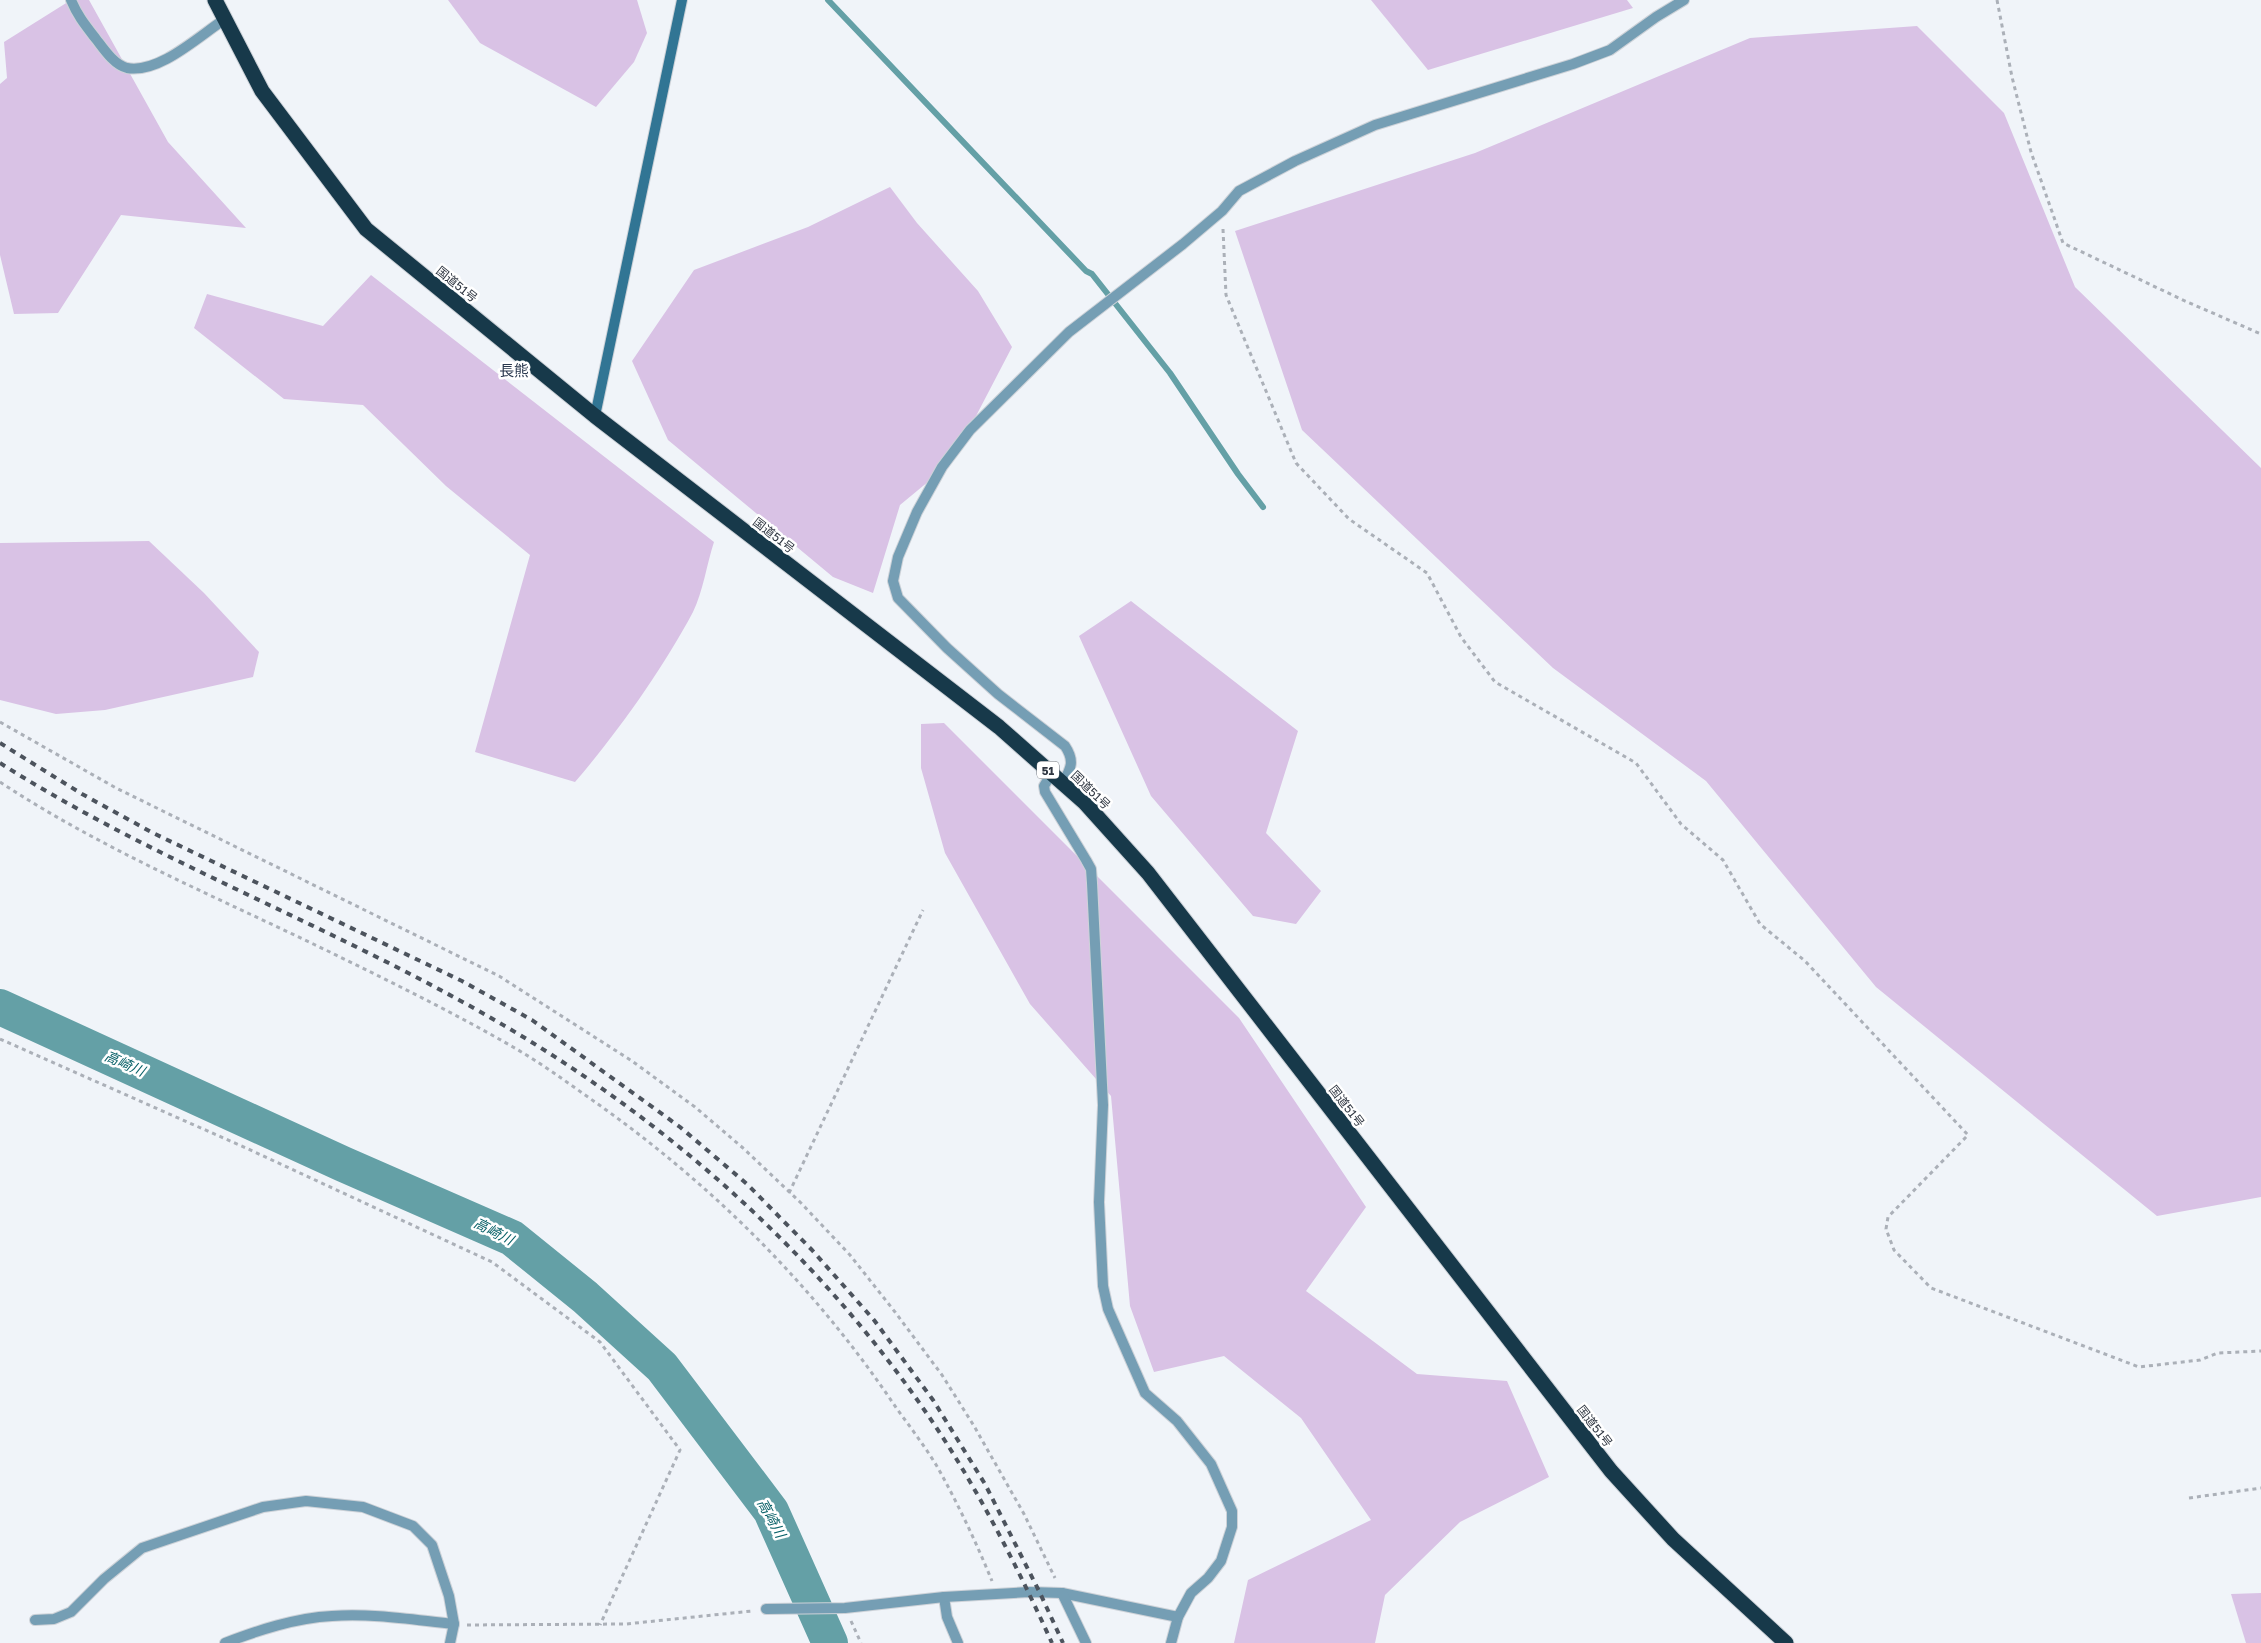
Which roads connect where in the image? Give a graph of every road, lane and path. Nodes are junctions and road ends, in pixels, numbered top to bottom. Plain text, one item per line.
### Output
1 (71, 0) edge
2 (215, 0) edge
3 (682, 0) edge
4 (1684, 0) edge
5 (1996, 0) edge
6 (225, 19) junction
7 (1222, 211) junction
8 (2261, 334) edge
9 (595, 416) junction
10 (0, 722) edge
11 (1057, 778) junction
12 (0, 782) edge
13 (922, 910) dead end
14 (0, 1039) edge
15 (790, 1193) junction
16 (2261, 1351) edge
17 (2261, 1488) edge
18 (2189, 1498) dead end
19 (996, 1592) junction
20 (1062, 1592) junction
21 (944, 1597) junction
22 (846, 1608) junction
23 (766, 1609) joint
24 (1178, 1617) junction
25 (35, 1620) dead end
26 (454, 1624) junction
27 (600, 1625) junction
28 (225, 1643) edge
29 (450, 1643) edge
30 (861, 1643) edge
31 (958, 1643) edge
32 (1086, 1643) edge
33 (1171, 1643) edge
34 (1786, 1643) edge

1 - 6 street
2 - 6 highway, 国道51号 / 51
3 - 9 street
4 - 7 street
5 - 8 path
6 - 9 highway, 国道51号 / 51
7 - 11 street
7 - 16 path
9 - 11 highway, 国道51号 / 51
10 - 15 path
11 - 24 street
11 - 34 highway, 国道51号 / 51
12 - 19 path
13 - 15 path
14 - 27 path
15 - 20 path
17 - 18 path
19 - 20 street
19 - 21 street
20 - 24 street
20 - 32 street
21 - 22 street
21 - 31 street
22 - 23 street
22 - 30 path
23 - 27 path
24 - 33 street
25 - 26 street
26 - 27 path
26 - 28 street
26 - 29 street

